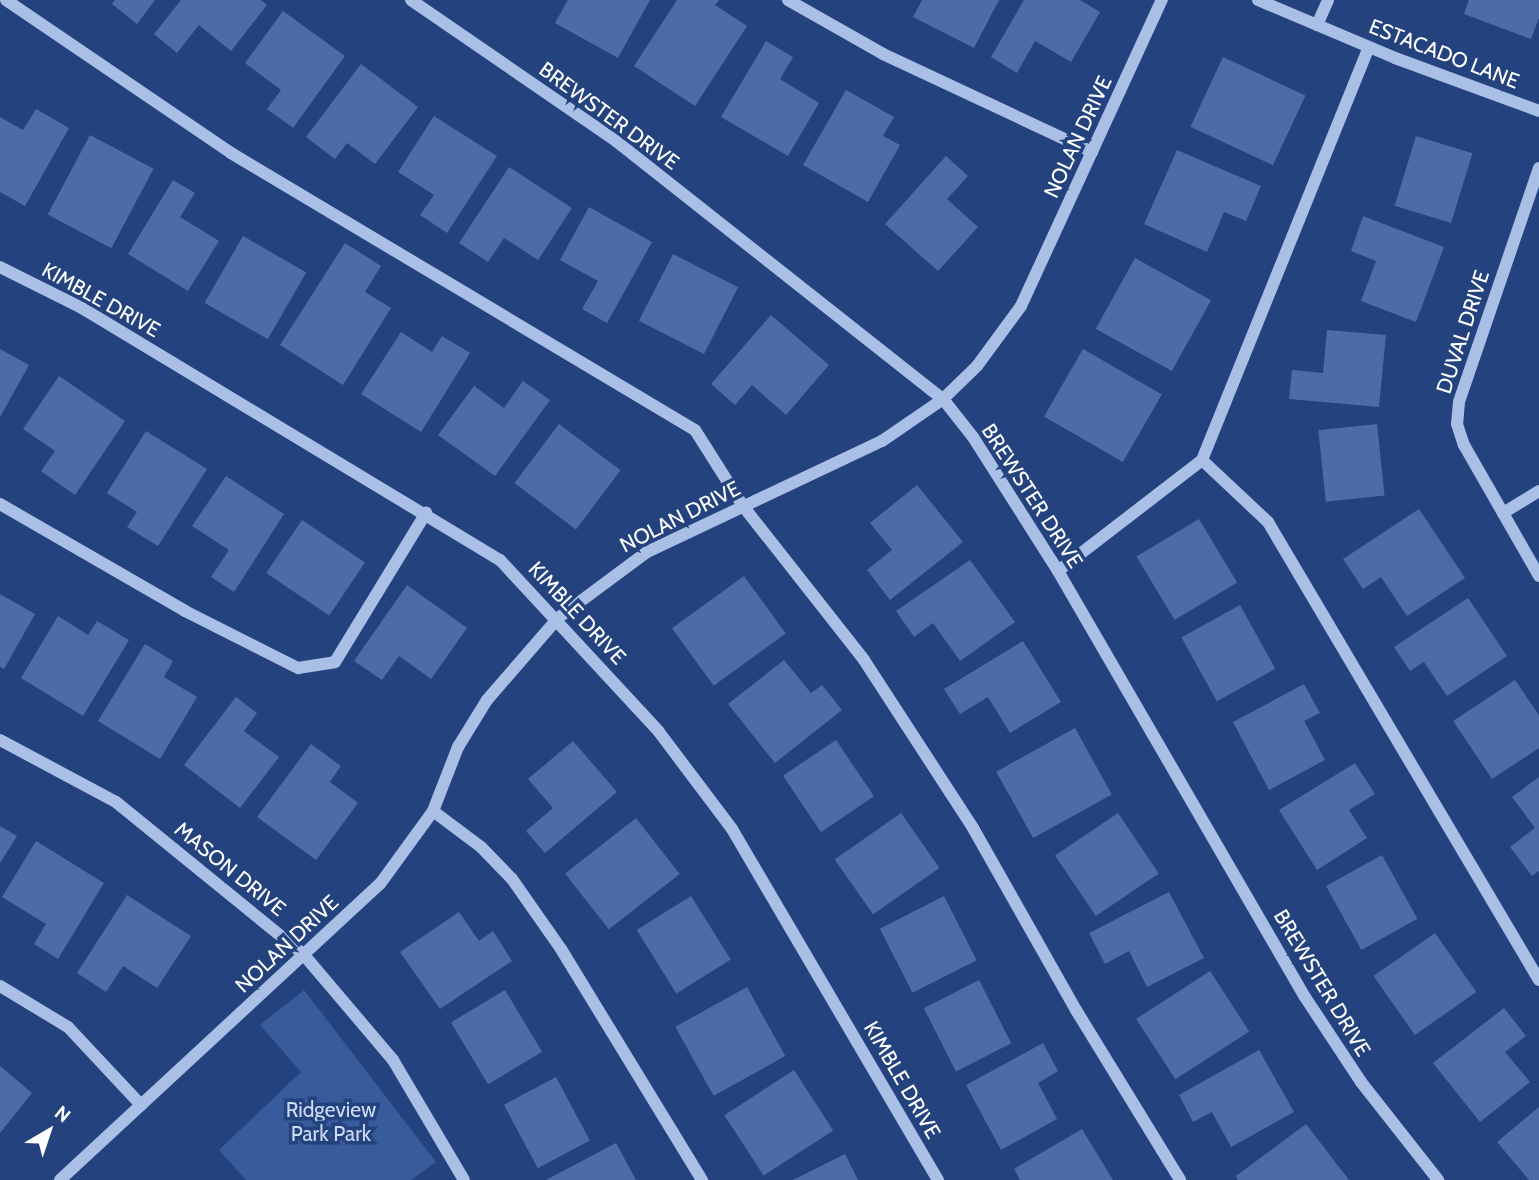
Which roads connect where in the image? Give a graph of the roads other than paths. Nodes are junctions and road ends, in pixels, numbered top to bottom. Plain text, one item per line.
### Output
1 (6, 0) edge
2 (411, 0) edge
3 (788, 0) edge
4 (1162, 0) edge
5 (1258, 0) edge
6 (1328, 0) edge
7 (1317, 25) junction
8 (1369, 47) junction
9 (1539, 111) edge
10 (1092, 152) junction
11 (1539, 168) edge
12 (0, 267) edge
13 (943, 399) junction
14 (1202, 460) junction
15 (1539, 491) edge
16 (0, 503) edge
17 (743, 506) junction
18 (426, 513) junction
19 (1503, 513) junction
20 (1058, 571) junction
21 (1539, 576) edge
22 (558, 618) junction
23 (0, 740) edge
24 (433, 811) junction
25 (304, 955) junction
26 (1539, 980) edge
27 (0, 986) edge
28 (141, 1105) junction
29 (461, 1179) edge
30 (60, 1180) edge
31 (702, 1180) edge
32 (938, 1180) edge
33 (1180, 1180) edge
34 (1438, 1180) edge

1 - 17 street
2 - 13 street, BREWSTER DRIVE
3 - 10 street
4 - 10 street, NOLAN DRIVE
5 - 7 street, ESTACADO LANE
6 - 7 street
7 - 8 street, ESTACADO LANE
8 - 9 street, ESTACADO LANE
8 - 14 street
10 - 13 street, NOLAN DRIVE
11 - 19 street, DUVAL DRIVE
12 - 18 street, KIMBLE DRIVE
13 - 17 street, NOLAN DRIVE
13 - 20 street, BREWSTER DRIVE
14 - 20 street
14 - 26 street
15 - 19 street
16 - 18 street
17 - 22 street, NOLAN DRIVE
17 - 33 street
18 - 22 street, KIMBLE DRIVE
19 - 21 street, DUVAL DRIVE
20 - 34 street, BREWSTER DRIVE
22 - 24 street, NOLAN DRIVE
22 - 32 street, KIMBLE DRIVE
23 - 25 street, MASON DRIVE
24 - 25 street, NOLAN DRIVE
24 - 31 street
25 - 28 street, NOLAN DRIVE
25 - 29 street, MASON DRIVE
27 - 28 street
28 - 30 street, NOLAN DRIVE

